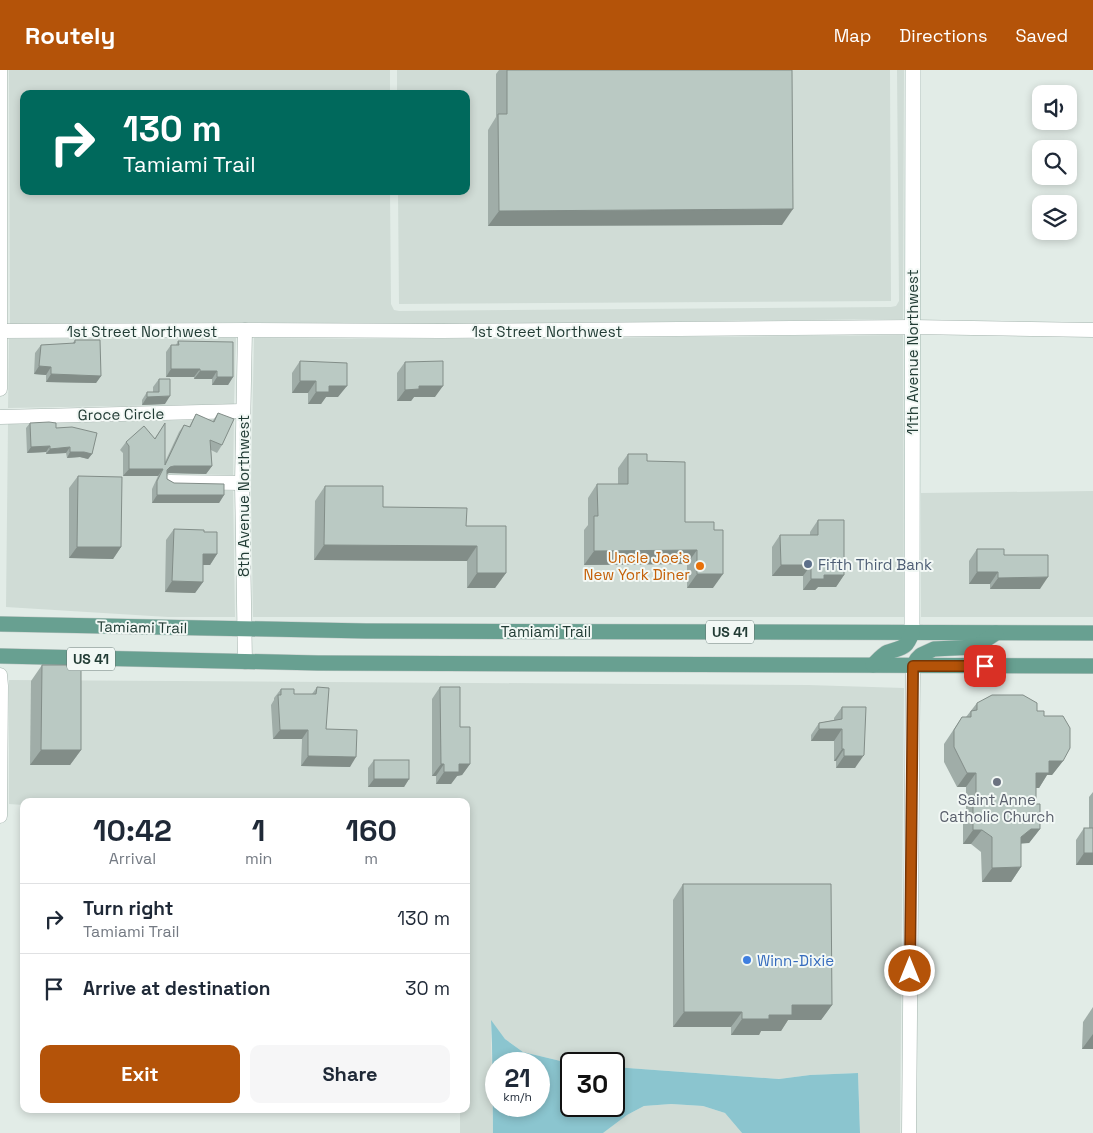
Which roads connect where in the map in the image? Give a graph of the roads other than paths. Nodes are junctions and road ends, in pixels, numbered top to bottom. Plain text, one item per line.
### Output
1 (0, 70) edge
2 (913, 70) edge
3 (912, 327) junction
4 (245, 330) junction
5 (1093, 330) edge
6 (0, 332) edge
7 (0, 389) edge
8 (242, 411) junction
9 (0, 417) edge
10 (169, 482) edge
11 (242, 484) junction
12 (0, 624) edge
13 (244, 630) junction
14 (912, 633) junction
15 (996, 633) junction
16 (1093, 633) edge
17 (0, 656) edge
18 (244, 662) junction
19 (873, 665) junction
20 (913, 666) junction
21 (1093, 666) edge
22 (0, 675) edge
23 (0, 816) edge
24 (909, 1133) edge

1 - 6 street
2 - 3 street, 11th Avenue Northwest
3 - 4 street, 1st Street Northwest
3 - 5 street, 1st Street Northwest
3 - 14 street, 11th Avenue Northwest
4 - 6 street, 1st Street Northwest
4 - 8 street, 8th Avenue Northwest
6 - 7 street
8 - 9 street, Groce Circle
8 - 11 street, 8th Avenue Northwest
10 - 11 street
11 - 13 street, 8th Avenue Northwest
12 - 13 main road, Tamiami Trail / US 41
13 - 14 main road, Tamiami Trail / US 41
13 - 18 street, 8th Avenue Northwest
14 - 15 main road, Tamiami Trail / US 41
14 - 19 main road
15 - 16 main road, Tamiami Trail / US 41
15 - 20 main road
17 - 18 main road, US 41
18 - 19 main road, US 41
19 - 20 main road, US 41
20 - 21 main road, US 41
20 - 24 street
22 - 23 street

